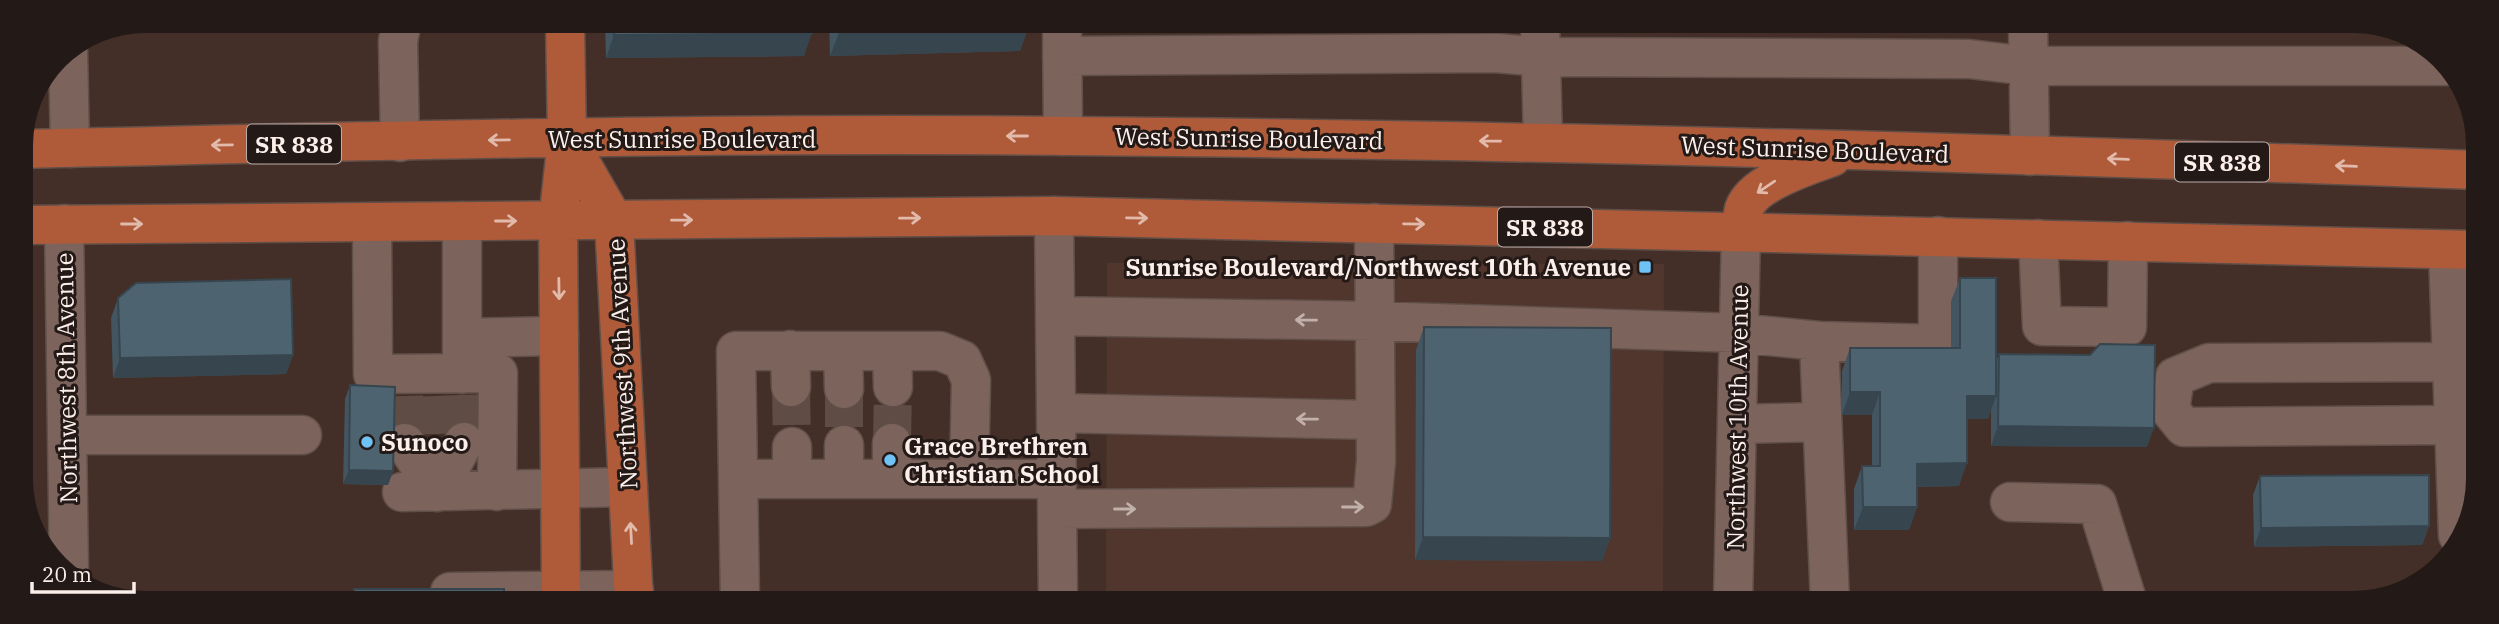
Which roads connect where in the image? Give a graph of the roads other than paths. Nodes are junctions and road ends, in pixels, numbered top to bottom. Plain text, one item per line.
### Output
1 (399, 33) edge
2 (565, 33) edge
3 (2028, 33) edge
4 (1062, 39) edge
5 (1541, 40) edge
6 (2432, 65) edge
7 (2029, 66) junction
8 (65, 68) edge
9 (1063, 136) junction
10 (567, 139) junction
11 (400, 142) junction
12 (1543, 142) junction
13 (70, 148) junction
14 (33, 149) edge
15 (1851, 150) junction
16 (2030, 156) junction
17 (2466, 170) edge
18 (1054, 216) junction
19 (614, 220) junction
20 (462, 221) junction
21 (558, 221) junction
22 (372, 222) junction
23 (1374, 223) junction
24 (64, 224) junction
25 (33, 225) edge
26 (1741, 231) junction
27 (1938, 236) junction
28 (2038, 239) junction
29 (2128, 241) junction
30 (2462, 250) edge
31 (1055, 316) junction
32 (1374, 321) junction
33 (1738, 333) junction
34 (559, 336) junction
35 (1819, 341) junction
36 (844, 351) junction
37 (2460, 351) edge
38 (443, 379) junction
39 (844, 389) tunnel mouth
40 (1056, 413) junction
41 (1375, 420) junction
42 (1822, 422) junction
43 (1737, 424) junction
44 (2454, 425) junction
45 (67, 435) junction
46 (302, 435) dead end
47 (435, 443) tunnel mouth
48 (738, 479) junction
49 (969, 479) junction
50 (628, 487) junction
51 (561, 490) junction
52 (497, 491) junction
53 (1057, 494) junction
54 (2010, 502) dead end
55 (2457, 521) edge
56 (69, 561) edge
57 (561, 591) edge
58 (634, 591) edge
59 (740, 591) edge
60 (1058, 591) edge
61 (1733, 591) edge
62 (1830, 591) edge
63 (2123, 591) edge

1 - 11 street
2 - 10 main road, Northwest 9th Avenue
3 - 7 street
4 - 5 street
4 - 9 street
5 - 7 street
5 - 12 street
6 - 7 street
7 - 16 street
8 - 13 street
9 -> 10 main road, West Sunrise Boulevard / SR 838
12 -> 9 main road, West Sunrise Boulevard / SR 838
10 -> 11 main road, West Sunrise Boulevard / SR 838
10 - 19 main road, Northwest 9th Avenue
10 - 21 main road, Northwest 9th Avenue
11 -> 13 main road, West Sunrise Boulevard / SR 838
12 - 15 main road, West Sunrise Boulevard / SR 838
13 - 14 main road, West Sunrise Boulevard / SR 838
15 - 16 main road, West Sunrise Boulevard / SR 838
15 -> 26 main road
17 -> 16 main road, West Sunrise Boulevard / SR 838
19 -> 18 main road, SR 838
18 -> 23 main road, SR 838
18 - 31 street
19 - 21 main road, SR 838
19 - 50 main road, Northwest 9th Avenue
20 -> 21 main road, SR 838
20 - 22 main road, SR 838
20 - 38 street
21 -> 34 main road, Northwest 9th Avenue
24 -> 22 main road, SR 838
22 - 38 street
23 -> 26 main road, SR 838
23 - 32 street
24 - 25 main road, SR 838
24 - 45 street, Northwest 8th Avenue
26 - 27 main road, SR 838
26 - 33 street, Northwest 10th Avenue
27 - 28 main road, SR 838
27 - 35 street
28 - 29 main road, SR 838
28 - 29 street
29 - 30 main road, SR 838
30 - 37 street
32 -> 31 street
31 - 40 street
32 - 33 street
32 - 41 street
33 - 35 street
33 - 43 street, Northwest 10th Avenue
34 - 38 street
34 - 51 main road, Northwest 9th Avenue
35 - 42 street
36 - 39 street
36 - 48 street
36 - 49 street
37 - 44 street
37 - 44 street
38 - 52 street
41 -> 40 street
40 - 53 street
53 -> 41 street
42 - 43 street
42 - 62 street
43 - 61 street, Northwest 10th Avenue
44 - 55 street
45 - 46 street
45 - 56 street, Northwest 8th Avenue
47 - 52 street
48 - 49 street
48 - 59 street
49 - 53 street
50 - 51 street
58 -> 50 main road, Northwest 9th Avenue
51 - 52 street
51 - 57 main road, Northwest 9th Avenue
53 - 60 street
54 - 63 street

